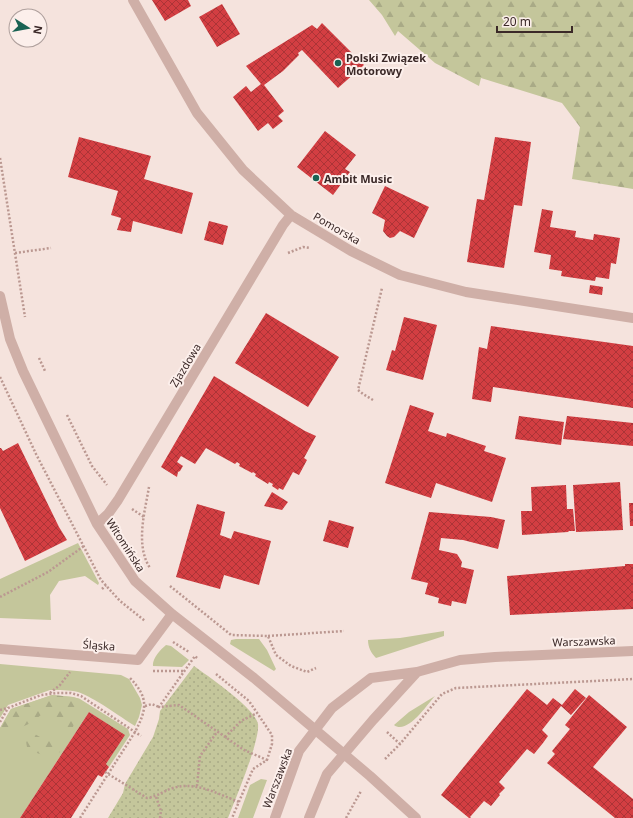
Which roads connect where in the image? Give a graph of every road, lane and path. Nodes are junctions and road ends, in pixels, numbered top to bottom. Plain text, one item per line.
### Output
1 (133, 0) edge
2 (0, 158) edge
3 (291, 215) junction
4 (51, 248) dead end
5 (312, 249) dead end
6 (15, 253) junction
7 (287, 253) dead end
8 (376, 284) dead end
9 (382, 288) junction
10 (389, 290) dead end
11 (0, 296) edge
12 (26, 318) dead end
13 (633, 318) edge
14 (5, 340) edge
15 (37, 352) dead end
16 (46, 373) dead end
17 (373, 400) dead end
18 (64, 409) dead end
19 (112, 479) dead end
20 (149, 483) dead end
21 (118, 500) junction
22 (144, 517) junction
23 (97, 524) junction
24 (84, 546) dead end
25 (153, 571) dead end
26 (168, 584) dead end
27 (106, 585) dead end
28 (102, 589) dead end
29 (0, 597) edge
30 (172, 614) junction
31 (344, 631) dead end
32 (268, 636) junction
33 (0, 650) edge
34 (633, 651) edge
35 (88, 656) junction
36 (201, 661) dead end
37 (316, 668) dead end
38 (149, 671) dead end
39 (184, 671) junction
40 (213, 671) dead end
41 (417, 672) junction
42 (127, 675) dead end
43 (633, 679) edge
44 (50, 694) junction
45 (145, 706) junction
46 (159, 707) junction
47 (8, 708) junction
48 (0, 710) edge
49 (257, 714) junction
50 (0, 722) edge
51 (383, 729) dead end
52 (315, 731) junction
53 (135, 732) junction
54 (217, 732) junction
55 (141, 736) dead end
56 (225, 737) junction
57 (400, 744) junction
58 (343, 755) junction
59 (385, 759) dead end
60 (267, 760) junction
61 (105, 772) dead end
62 (108, 775) junction
63 (197, 786) junction
64 (360, 791) dead end
65 (156, 797) junction
66 (239, 802) junction
67 (80, 818) edge
68 (160, 818) edge
69 (232, 818) edge
70 (275, 818) edge
71 (309, 818) edge
72 (346, 818) edge
73 (416, 818) edge

1 - 3 street, Pomorska
2 - 6 path
3 - 13 street, Pomorska
3 - 21 street, Zjazdowa
4 - 6 path
5 - 7 path
6 - 12 path
8 - 9 path
9 - 10 path
9 - 17 path
11 - 14 street, Witomińska
14 - 23 street, Witomińska
15 - 16 path
18 - 19 path
20 - 22 path
21 - 22 path
21 - 23 street, Zjazdowa
22 - 25 path
23 - 30 street, Witomińska
24 - 29 path
26 - 32 path
27 - 28 path
30 - 35 street, Śląska
30 - 52 street, Witomińska
31 - 32 path
32 - 37 path
33 - 35 street, Śląska
34 - 41 street, Warszawska
35 - 44 path
36 - 39 path
38 - 39 path
39 - 46 path
40 - 49 path
41 - 52 street, Warszawska
41 - 58 street
42 - 45 path
43 - 57 path
44 - 47 path
44 - 53 path
45 - 46 path
45 - 53 path
46 - 54 path
47 - 48 path
47 - 50 path
49 - 56 path
49 - 60 path
51 - 57 path
52 - 58 street, Witomińska
52 - 70 street, Warszawska
53 - 55 path
53 - 62 path
54 - 56 path
54 - 63 path
56 - 60 path
57 - 59 path
58 - 71 street
58 - 73 street, Witomińska
60 - 66 path
61 - 62 path
62 - 65 path
62 - 67 path
63 - 65 path
63 - 66 path
64 - 72 path
65 - 68 path
66 - 69 path

